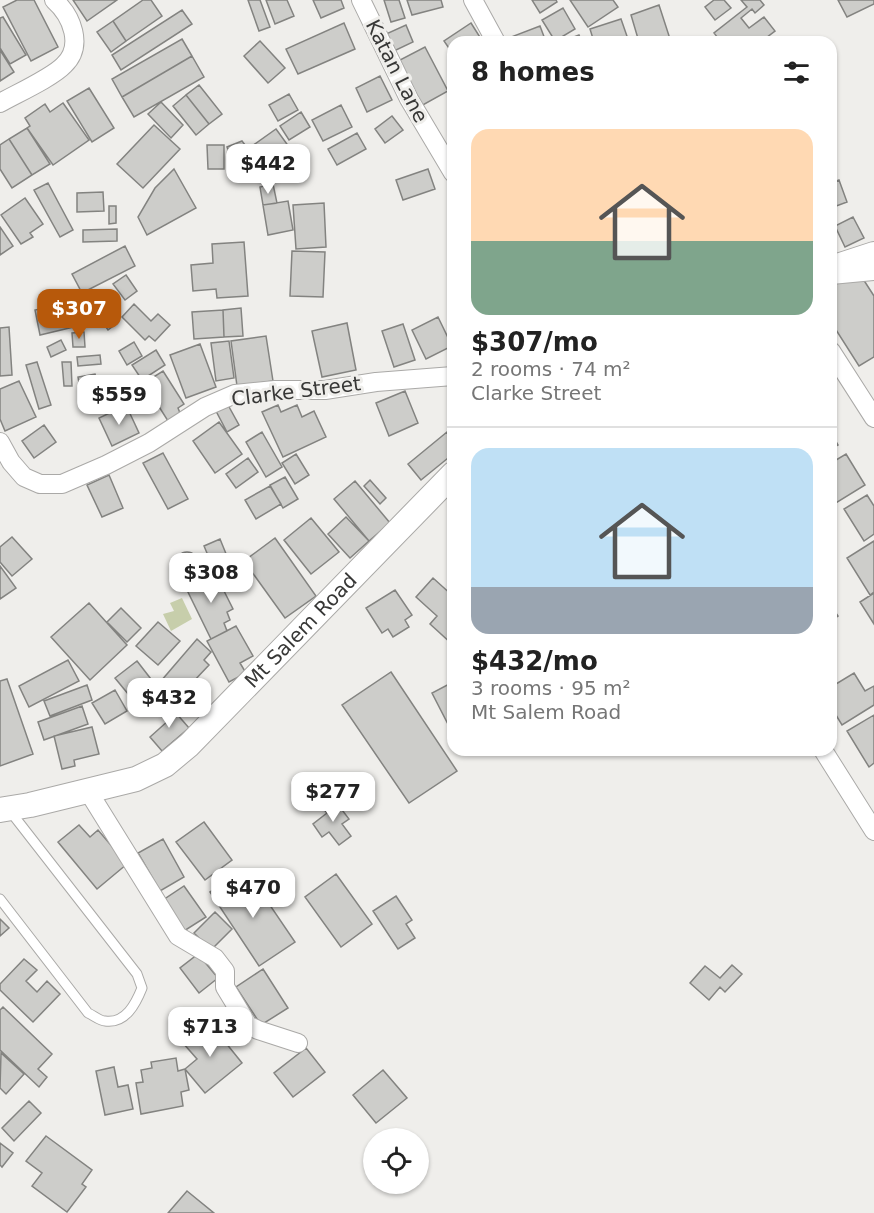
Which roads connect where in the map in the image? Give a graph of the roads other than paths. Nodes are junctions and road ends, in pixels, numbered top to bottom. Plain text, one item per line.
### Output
1 (54, 0) edge
2 (360, 0) edge
3 (473, 0) edge
4 (493, 36) edge
5 (0, 103) edge
6 (447, 163) edge
7 (874, 254) edge
8 (837, 266) edge
9 (874, 272) edge
10 (837, 275) edge
11 (837, 360) edge
12 (447, 376) edge
13 (874, 418) edge
14 (0, 442) edge
15 (447, 480) edge
16 (827, 756) edge
17 (87, 791) junction
18 (4, 810) edge
19 (874, 831) edge
20 (0, 900) edge
21 (298, 1043) dead end

1 - 5 street
2 - 6 street, Katan Lane
3 - 4 street
7 - 8 street
9 - 10 street
11 - 13 street
12 - 14 street, Clarke Street
15 - 17 street, Mt Salem Road
16 - 19 street
17 - 18 street, Mt Salem Road
17 - 21 street
18 - 20 lane

